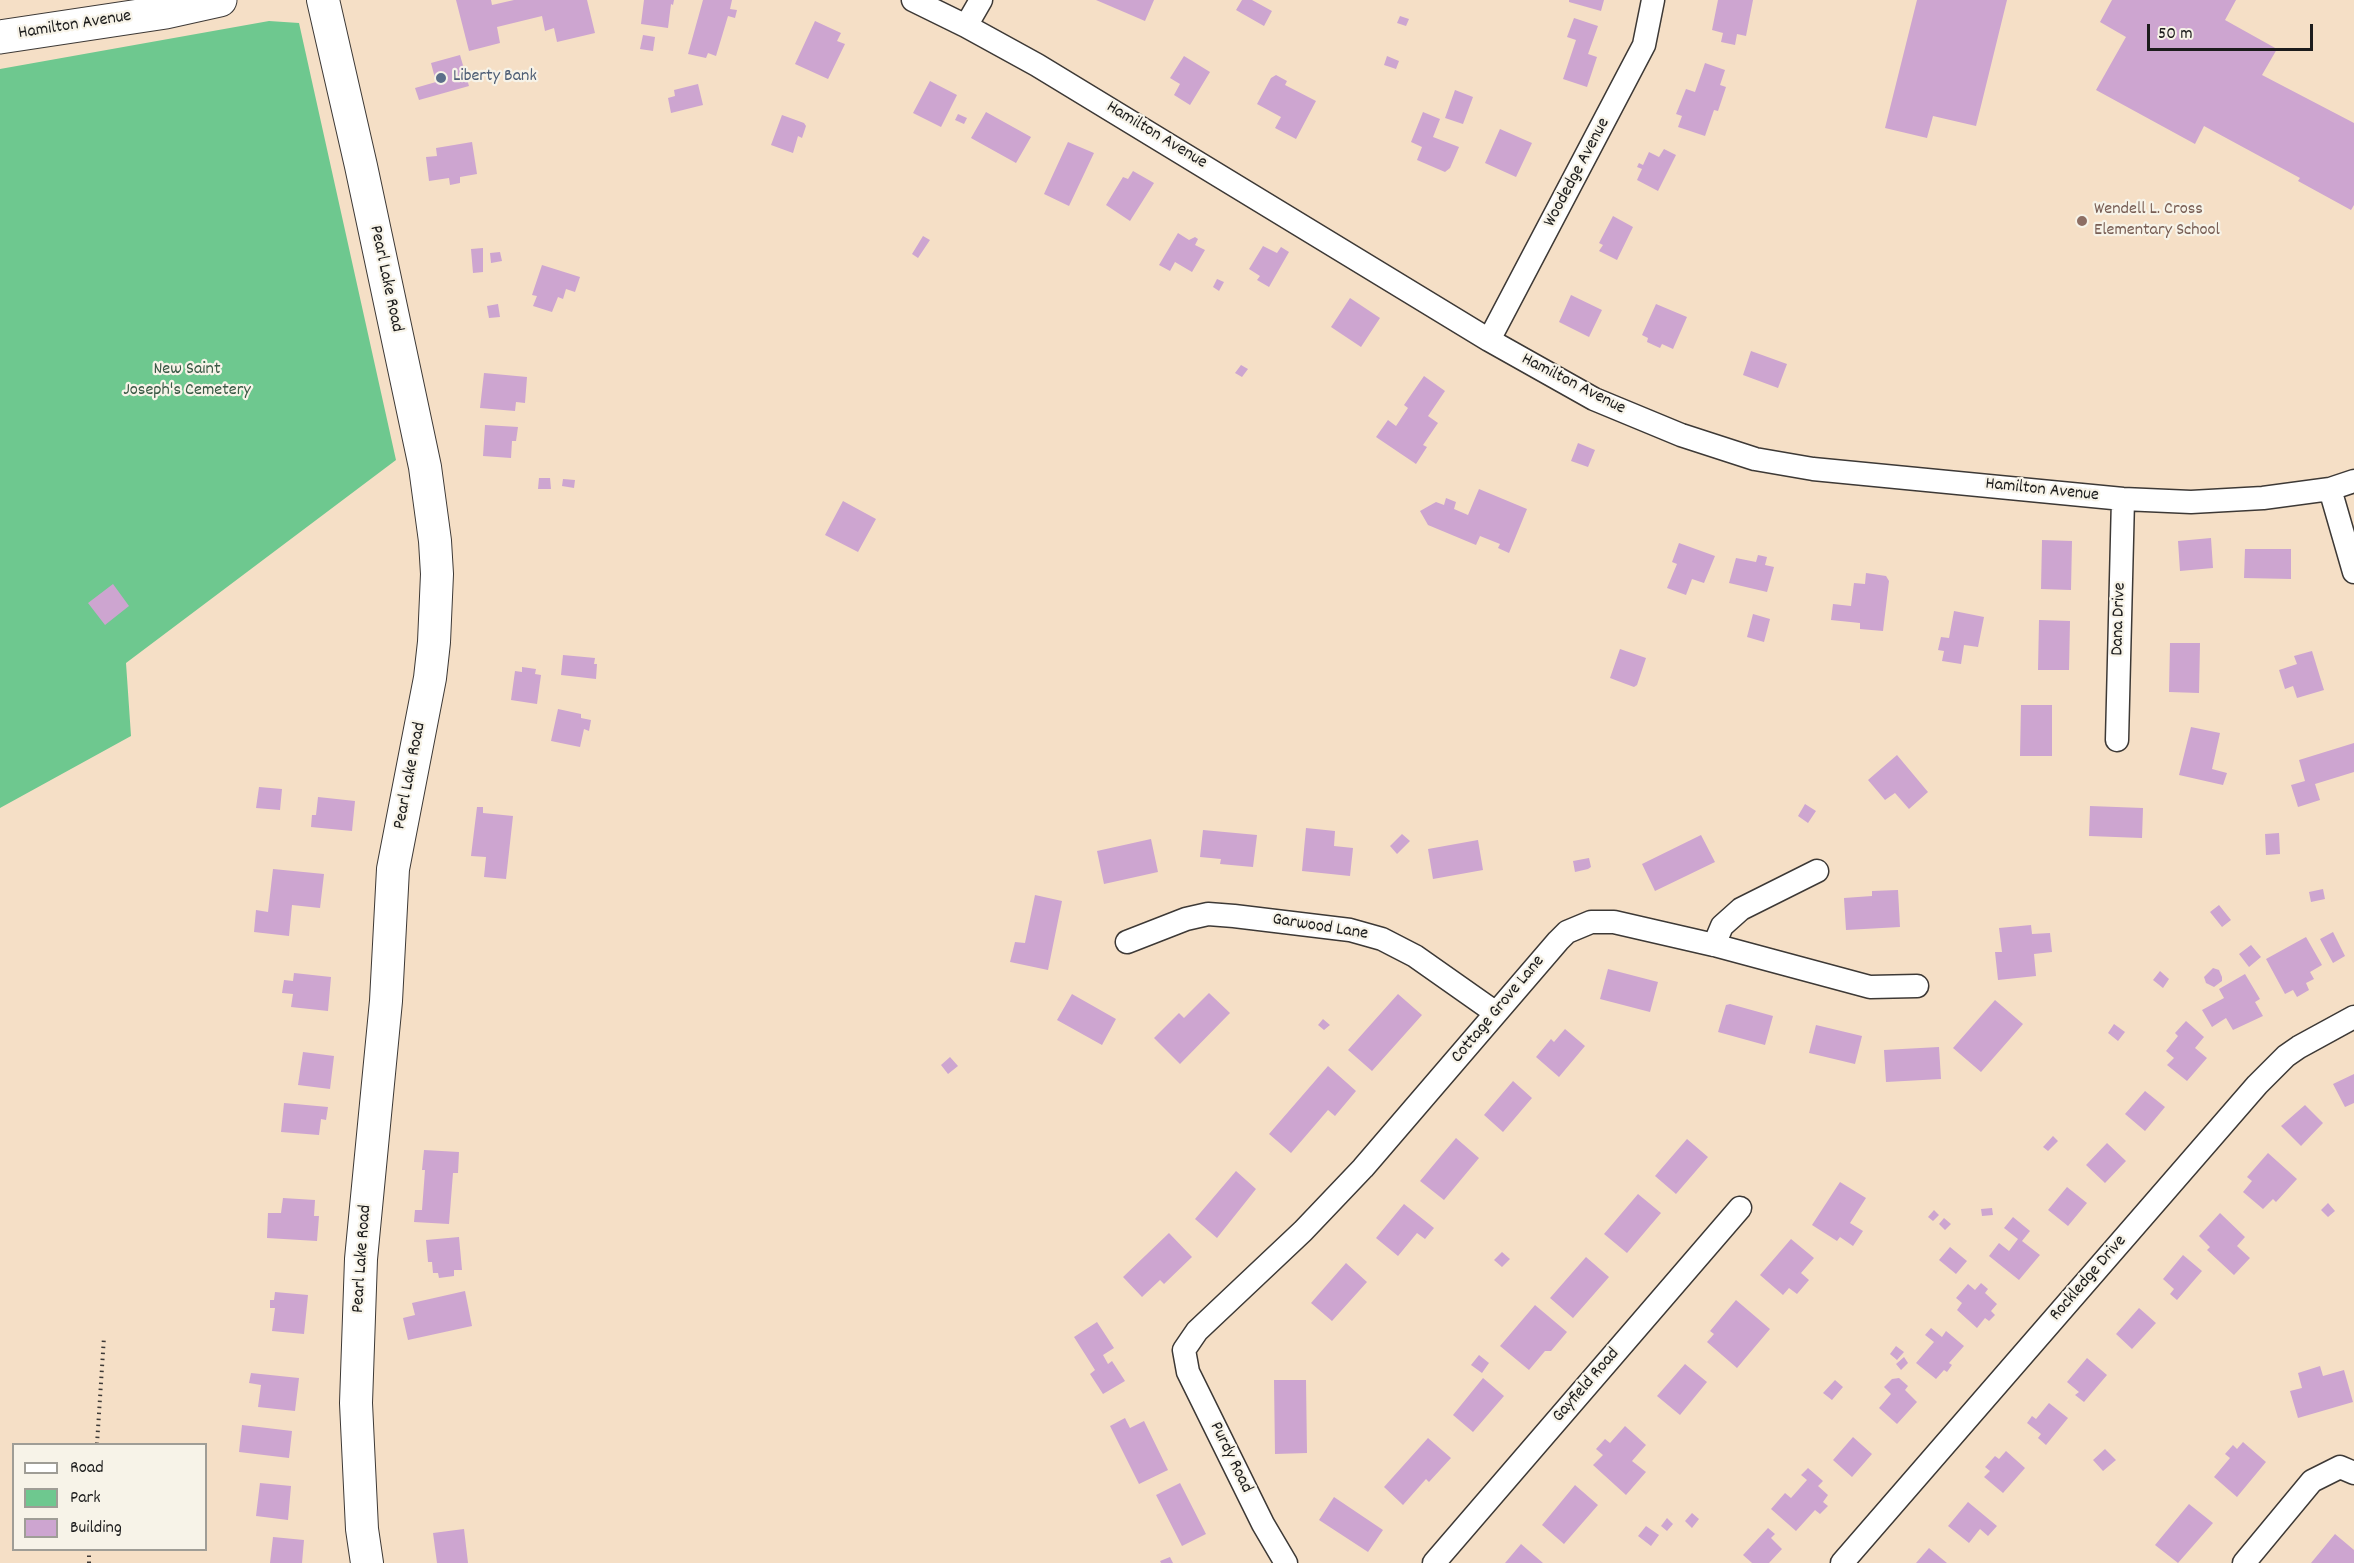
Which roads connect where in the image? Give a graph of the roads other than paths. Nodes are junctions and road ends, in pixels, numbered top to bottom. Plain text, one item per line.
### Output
1 (220, 0) edge
2 (322, 0) edge
3 (914, 0) edge
4 (981, 0) edge
5 (1653, 0) edge
6 (966, 26) junction
7 (0, 37) edge
8 (1489, 340) junction
9 (2354, 481) edge
10 (2331, 489) junction
11 (2123, 499) junction
12 (2354, 572) edge
13 (2117, 740) dead end
14 (1817, 871) dead end
15 (1127, 942) dead end
16 (1714, 945) junction
17 (1917, 986) dead end
18 (1496, 1013) junction
19 (2354, 1017) edge
20 (1740, 1208) dead end
21 (1184, 1350) joint
22 (2354, 1473) edge
23 (367, 1563) edge
24 (1286, 1563) edge
25 (1434, 1563) edge
26 (1842, 1563) edge
27 (2244, 1563) edge

1 - 7 main road, Hamilton Avenue
2 - 23 main road, Pearl Lake Road
3 - 6 street, Hamilton Avenue
4 - 6 street
5 - 8 street, Woodedge Avenue
6 - 8 street, Hamilton Avenue
8 - 11 street, Hamilton Avenue
9 - 10 street, Hamilton Avenue
10 - 11 street, Hamilton Avenue
10 - 12 street
11 - 13 street, Dana Drive
14 - 16 street
15 - 18 street, Garwood Lane
16 - 17 street, Cottage Grove Lane
16 - 18 street, Cottage Grove Lane
18 - 21 street, Cottage Grove Lane
19 - 26 street, Rockledge Drive
20 - 25 street, Gayfield Road
21 - 24 street, Purdy Road
22 - 27 street

